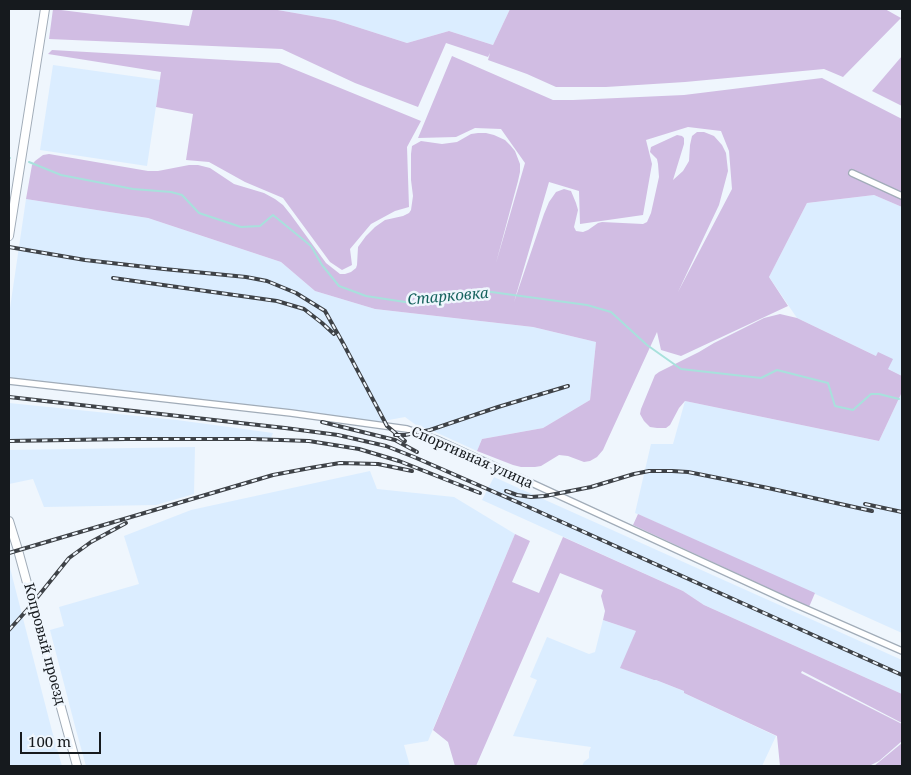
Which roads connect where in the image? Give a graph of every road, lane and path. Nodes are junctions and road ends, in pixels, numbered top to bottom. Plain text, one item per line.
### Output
1 (45, 9) edge
2 (852, 173) dead end
3 (902, 196) edge
4 (9, 236) edge
5 (9, 381) edge
6 (9, 521) edge
7 (902, 651) edge
8 (77, 766) edge

1 - 4 main road
2 - 3 street
5 - 7 street, Спортивная улица
6 - 8 main road, Копровый проезд

